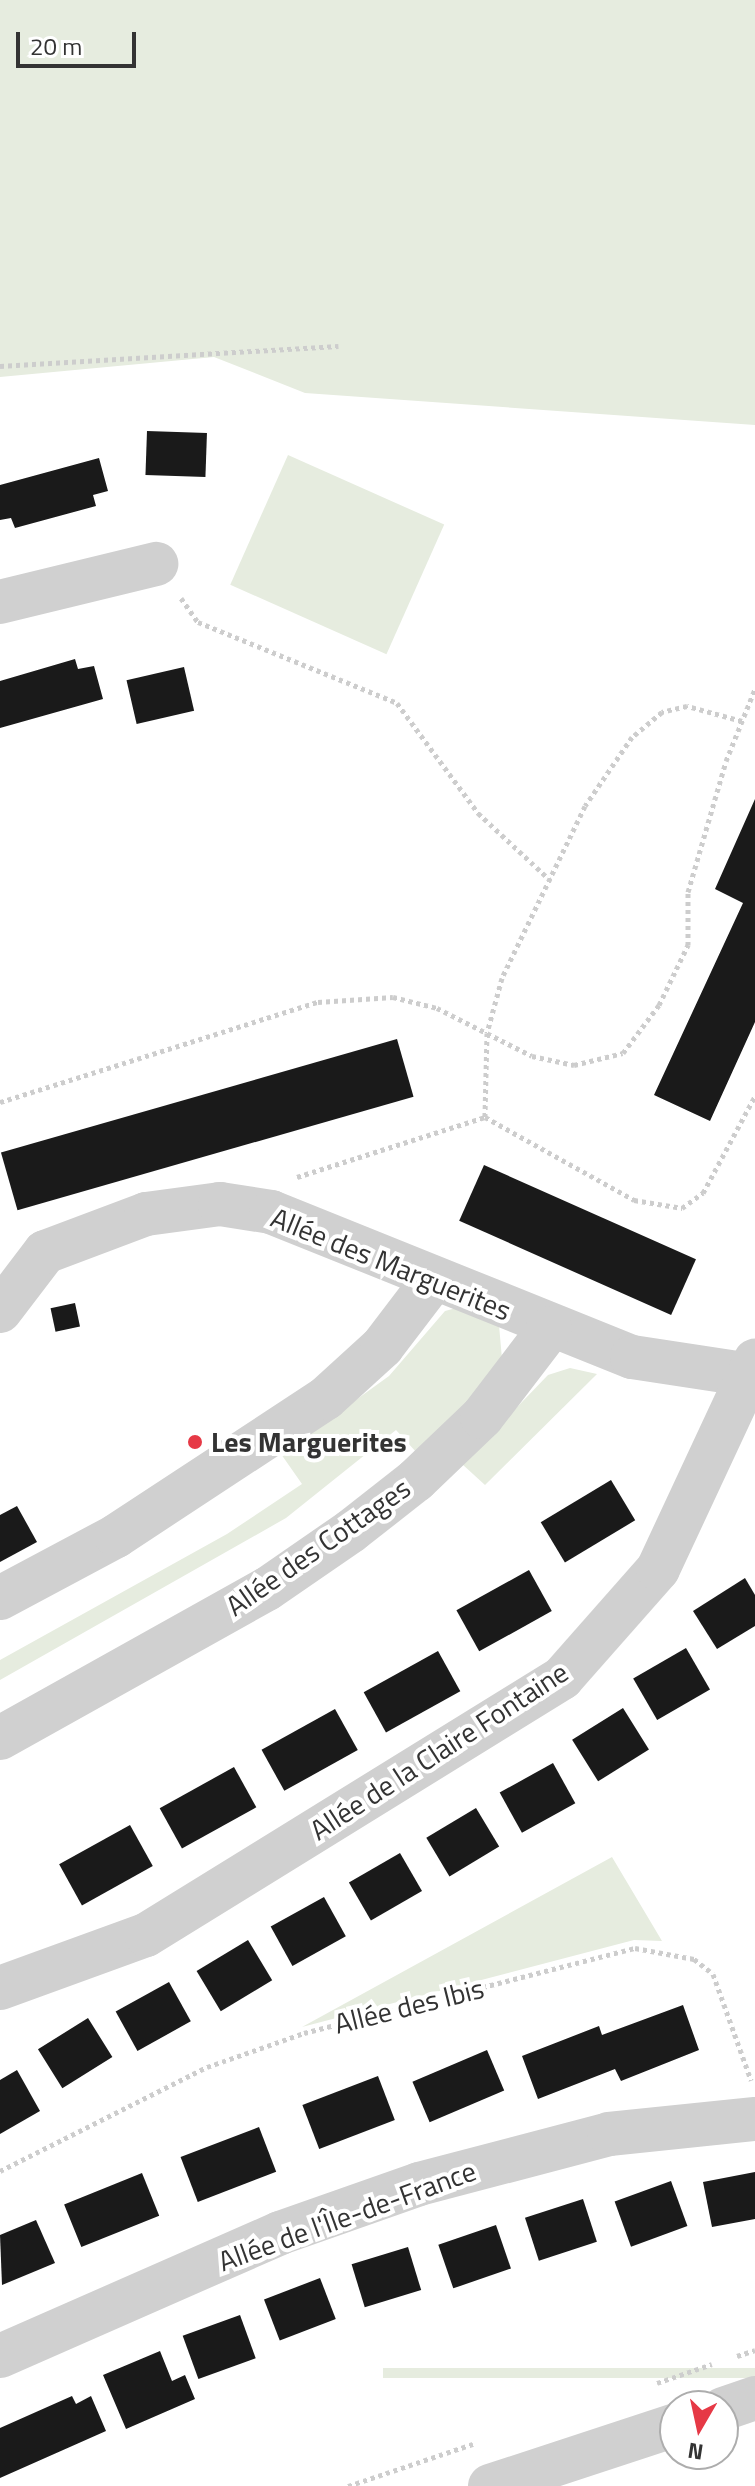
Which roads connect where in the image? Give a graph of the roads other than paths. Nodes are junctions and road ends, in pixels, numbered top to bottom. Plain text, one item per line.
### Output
1 (156, 564) road end
2 (0, 602) edge
3 (433, 1280) junction
4 (0, 1311) edge
5 (550, 1328) junction
6 (752, 1368) edge
7 (0, 1598) edge
8 (0, 1738) edge
9 (0, 1988) edge
10 (755, 2119) edge
11 (0, 2356) edge
12 (659, 2430) edge
13 (490, 2486) edge

1 - 2 street
3 - 4 street, Allée des Marguerites
3 - 5 street, Allée des Marguerites
3 - 7 street
5 - 6 street, Allée des Marguerites
5 - 8 street, Allée des Cottages
6 - 9 street, Allée de la Claire Fontaine
10 - 11 street, Allée de l'Île-de-France
12 - 13 street

